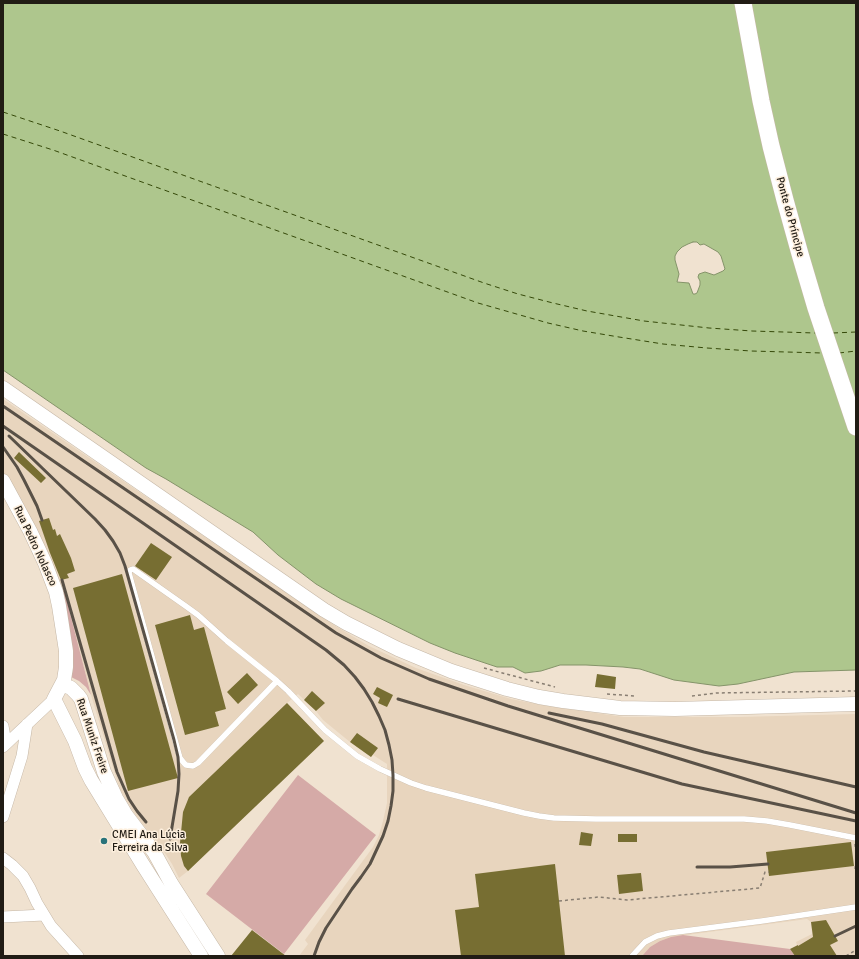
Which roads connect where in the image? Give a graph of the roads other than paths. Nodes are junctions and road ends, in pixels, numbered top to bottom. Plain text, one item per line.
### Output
1 (744, 3) edge
2 (755, 3) edge
3 (3, 388) edge
4 (856, 396) edge
5 (856, 427) edge
6 (3, 481) edge
7 (277, 681) junction
8 (62, 684) junction
9 (54, 699) junction
10 (856, 704) edge
11 (27, 724) junction
12 (3, 726) edge
13 (5, 745) edge
14 (3, 817) edge
15 (856, 838) edge
16 (3, 858) edge
17 (856, 907) edge
18 (44, 915) junction
19 (3, 917) edge
20 (198, 924) junction
21 (186, 933) junction
22 (78, 956) edge
23 (200, 956) edge
24 (218, 956) edge
25 (632, 956) edge

1 - 5 main road, Ponte do Príncipe
2 - 4 main road, Ponte do Príncipe
3 - 10 street
6 - 8 street, Rua Pedro Nolasco
7 - 7 lane
7 - 15 lane
8 - 9 street
8 - 20 street, Rua Muniz Freire
9 - 11 street
9 - 21 street, Rua Muniz Freire
11 - 13 street
11 - 14 street
12 - 13 street
16 - 18 street
17 - 25 lane
18 - 19 street
18 - 22 street
20 - 21 street
20 - 24 street, Rua Muniz Freire
21 - 23 street, Rua Muniz Freire

